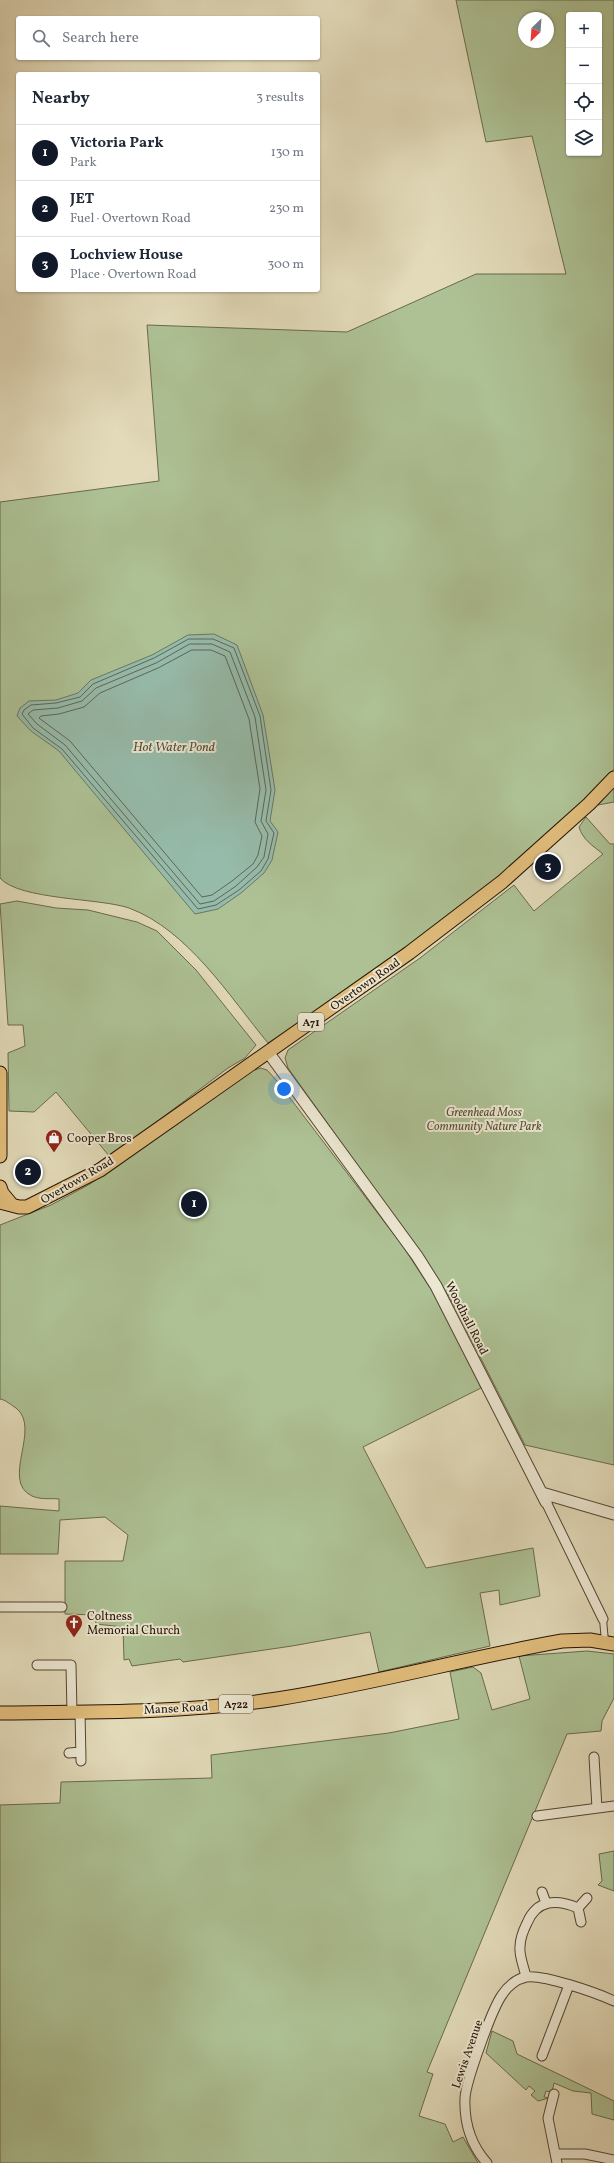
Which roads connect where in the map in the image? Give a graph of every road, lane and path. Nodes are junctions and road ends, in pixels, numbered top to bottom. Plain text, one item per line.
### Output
1 (614, 778) edge
2 (268, 1052) junction
3 (0, 1073) edge
4 (0, 1136) edge
5 (0, 1156) edge
6 (0, 1187) edge
7 (6, 1204) edge
8 (544, 1498) junction
9 (614, 1514) edge
10 (62, 1606) dead end
11 (0, 1607) edge
12 (603, 1619) joint
13 (610, 1643) edge
14 (37, 1665) dead end
15 (76, 1712) junction
16 (0, 1713) edge
17 (69, 1753) dead end
18 (594, 1757) dead end
19 (614, 1806) edge
20 (597, 1808) junction
21 (537, 1816) dead end
22 (542, 1892) dead end
23 (586, 1898) dead end
24 (546, 1903) junction
25 (578, 1908) junction
26 (582, 1922) dead end
27 (526, 1977) junction
28 (569, 1985) junction
29 (614, 2001) edge
30 (542, 2056) dead end
31 (554, 2094) dead end
32 (556, 2159) edge
33 (614, 2160) edge
34 (487, 2163) edge

1 - 2 main road, Overtown Road / A71
2 - 7 main road, Overtown Road / A71
2 - 8 street, Woodhall Road
3 - 4 main road
4 - 5 main road
6 - 7 main road, Overtown Road / A71
8 - 9 street
8 - 12 street, Woodhall Road
10 - 11 street
12 - 13 street
13 - 15 main road, Manse Road / A722
14 - 15 street
15 - 16 main road, Manse Road / A722
15 - 17 street
18 - 20 street
19 - 20 street
20 - 21 street
22 - 24 street
23 - 25 street
24 - 25 street
24 - 27 street
25 - 26 street
27 - 28 street
27 - 34 street, Lewis Avenue
28 - 29 street
28 - 30 street
31 - 32 street
32 - 33 street

